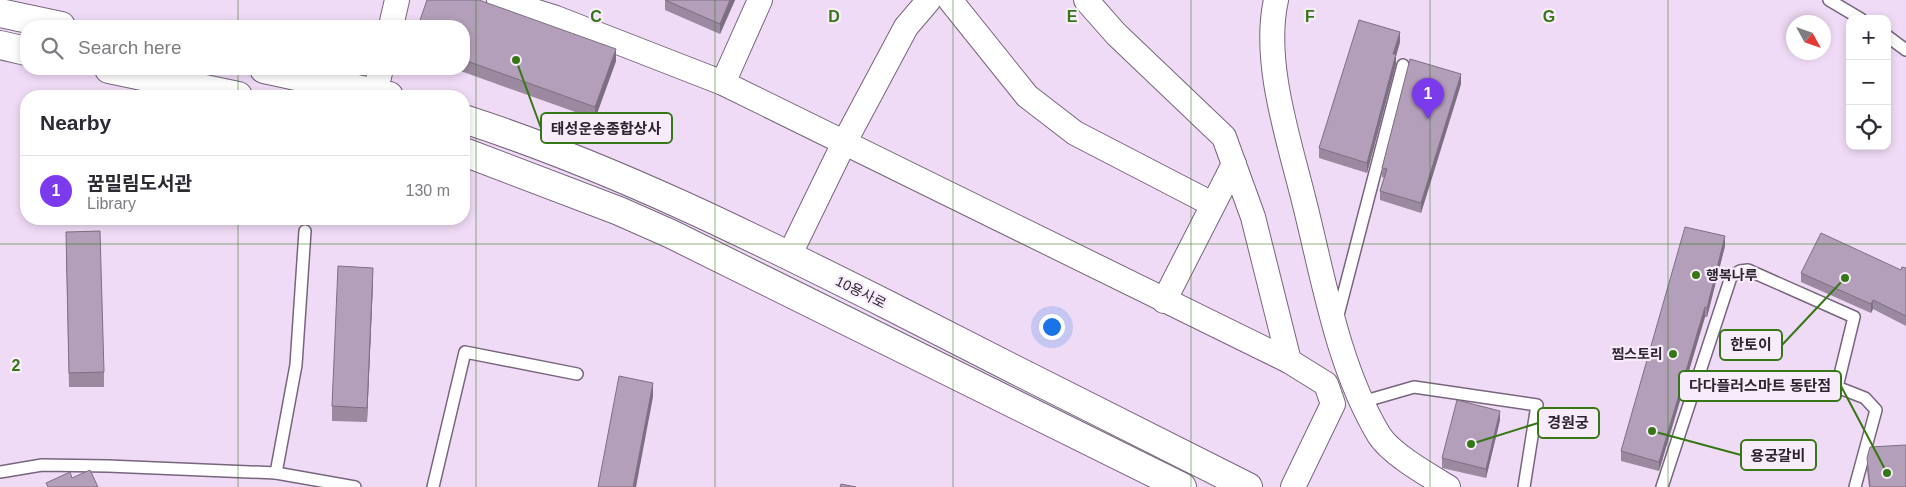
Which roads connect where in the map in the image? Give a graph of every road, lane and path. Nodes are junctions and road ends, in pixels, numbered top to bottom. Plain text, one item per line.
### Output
1 (397, 0) edge
2 (499, 0) edge
3 (760, 0) edge
4 (929, 0) edge
5 (950, 0) edge
6 (1086, 0) edge
7 (1276, 0) edge
8 (1829, 0) edge
9 (559, 9) edge
10 (0, 13) edge
11 (1854, 15) edge
12 (33, 20) edge
13 (392, 20) edge
14 (1891, 39) edge
15 (0, 46) edge
16 (20, 50) edge
17 (1906, 50) edge
18 (1403, 66) dead end
19 (138, 75) edge
20 (301, 75) edge
21 (724, 83) junction
22 (380, 88) edge
23 (209, 90) edge
24 (470, 121) edge
25 (844, 143) junction
26 (470, 154) edge
27 (1234, 164) junction
28 (1212, 204) junction
29 (305, 231) dead end
30 (789, 256) junction
31 (1164, 301) junction
32 (1335, 329) junction
33 (1289, 361) junction
34 (577, 374) dead end
35 (1362, 402) junction
36 (0, 472) edge
37 (276, 473) junction
38 (355, 487) edge
39 (433, 487) edge
40 (1182, 487) edge
41 (1248, 487) edge
42 (1293, 487) edge
43 (1448, 487) edge
44 (1524, 487) edge
45 (1662, 487) edge
46 (1855, 487) edge

1 - 13 street
2 - 9 street
3 - 21 street
4 - 25 street
5 - 28 street
6 - 27 street
7 - 32 street
8 - 11 lane
9 - 21 street
10 - 12 street
14 - 17 lane
15 - 16 street
18 - 32 lane
19 - 23 street
20 - 22 street
21 - 25 street
24 - 30 street, 10용사로
25 - 30 street
25 - 31 street
26 - 40 street
27 - 28 street
27 - 33 street
28 - 31 street
29 - 37 lane
30 - 41 street, 10용사로
31 - 33 street
32 - 35 street
33 - 42 street
34 - 39 lane
35 - 43 street
35 - 44 lane
36 - 37 lane
37 - 38 lane
45 - 46 lane

